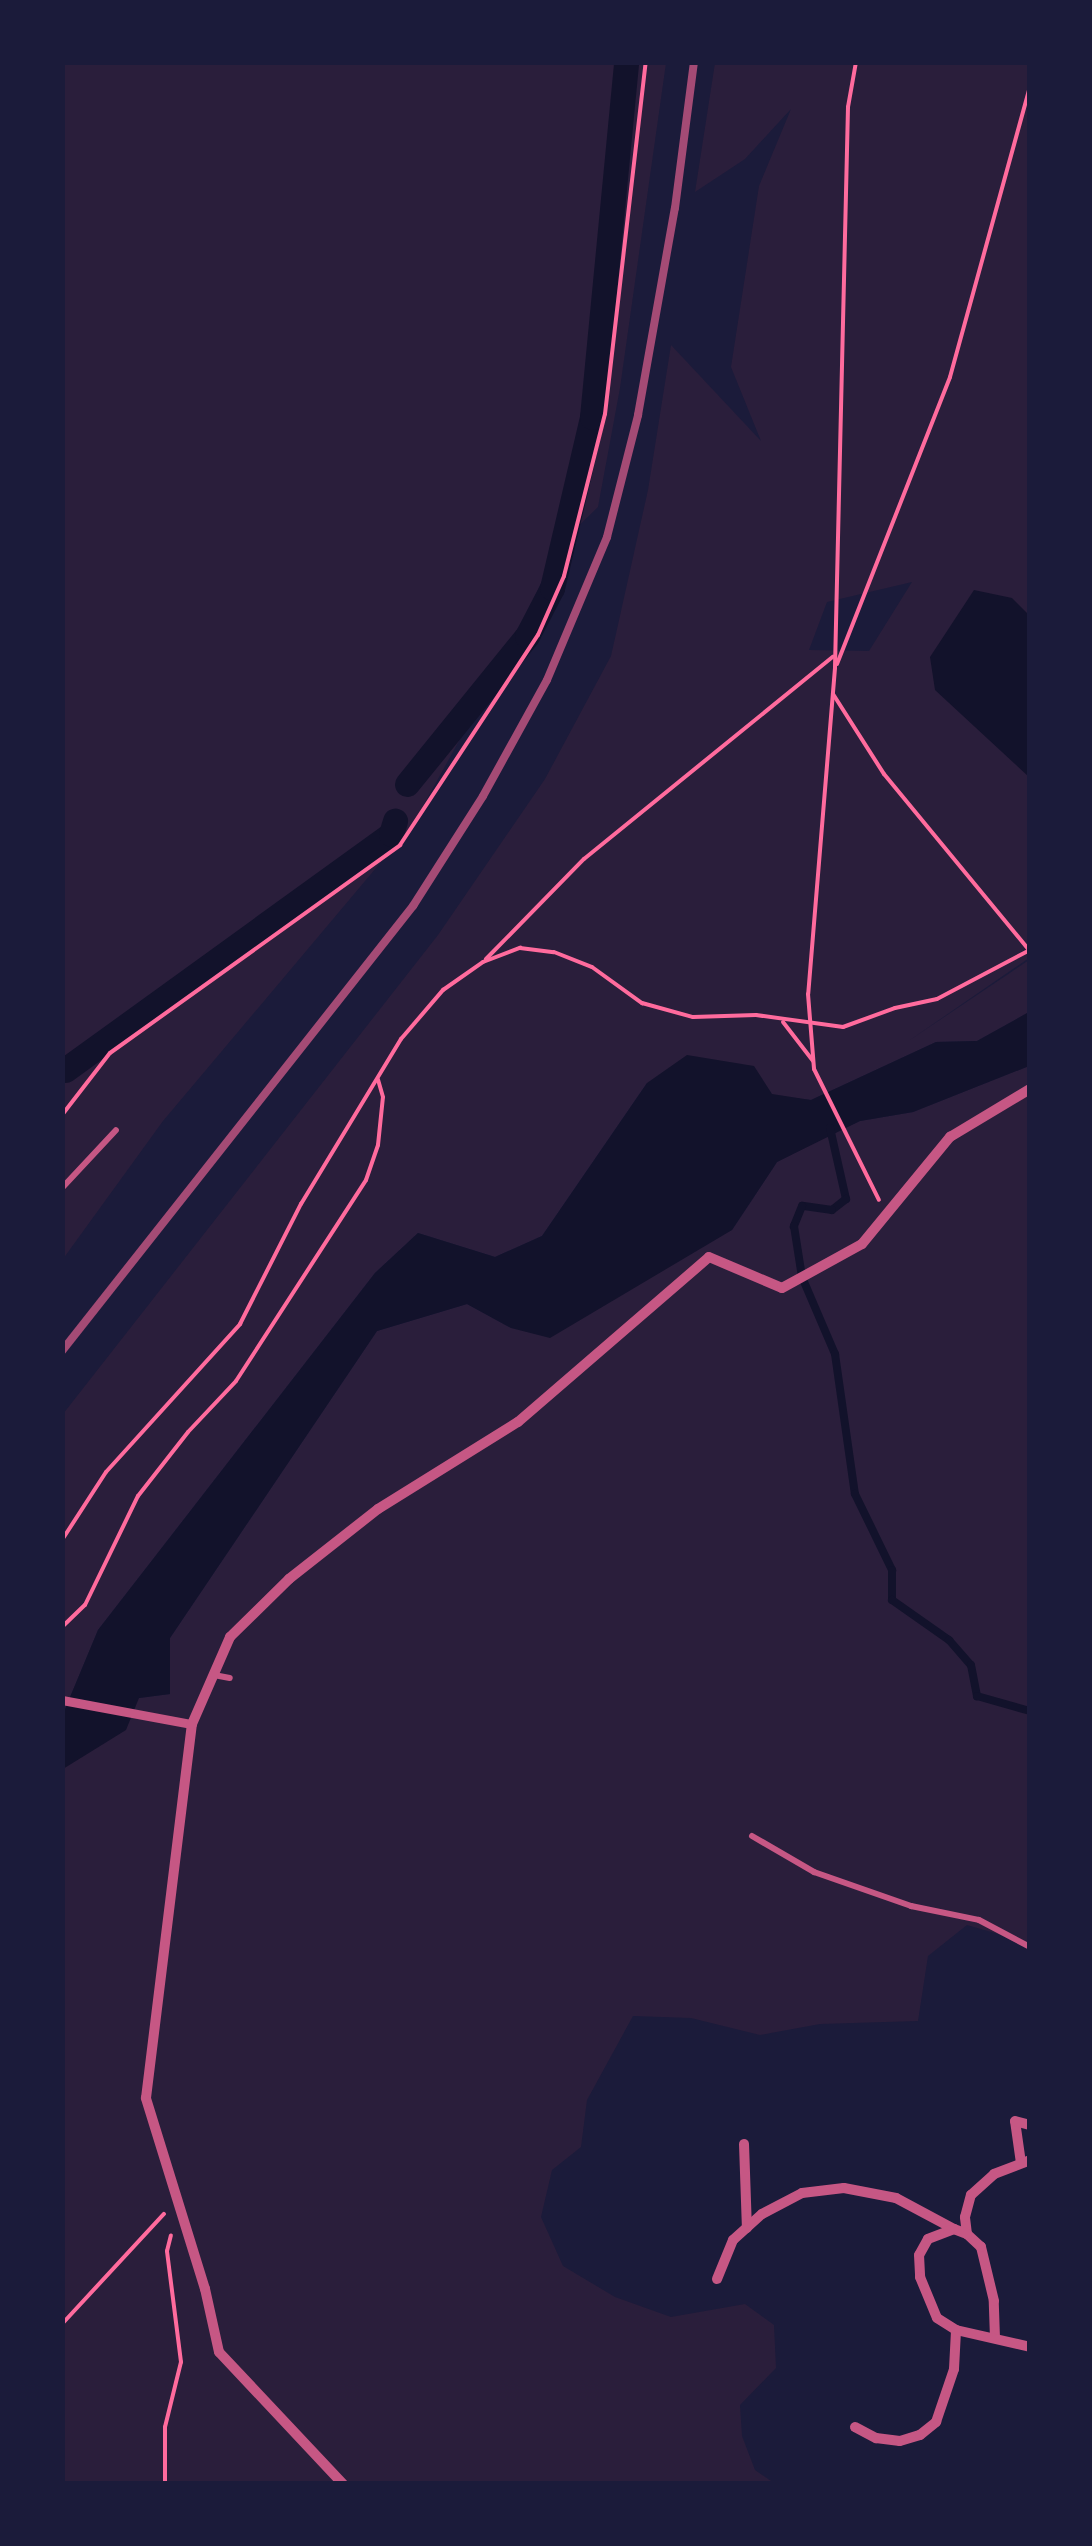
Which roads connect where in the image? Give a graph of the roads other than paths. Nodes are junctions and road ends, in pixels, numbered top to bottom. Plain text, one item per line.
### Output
1 (1030, 1089) edge
2 (116, 1130) dead end
3 (62, 1188) edge
4 (213, 1675) junction
5 (230, 1678) dead end
6 (62, 1700) edge
7 (192, 1724) junction
8 (752, 1836) dead end
9 (1030, 1947) edge
10 (1030, 2124) edge
11 (744, 2144) dead end
12 (1025, 2161) edge
13 (747, 2228) junction
14 (954, 2229) junction
15 (968, 2234) junction
16 (717, 2279) dead end
17 (956, 2330) junction
18 (995, 2338) junction
19 (1030, 2347) edge
20 (854, 2428) dead end
21 (343, 2484) edge

1 - 4 street
2 - 3 lane
4 - 5 lane
4 - 7 street
6 - 7 street
7 - 21 street
8 - 9 lane
10 - 12 street
11 - 13 street
12 - 15 street
13 - 14 street
13 - 16 street
14 - 15 street
14 - 17 street
15 - 18 street
17 - 18 street
17 - 20 street
18 - 19 street

